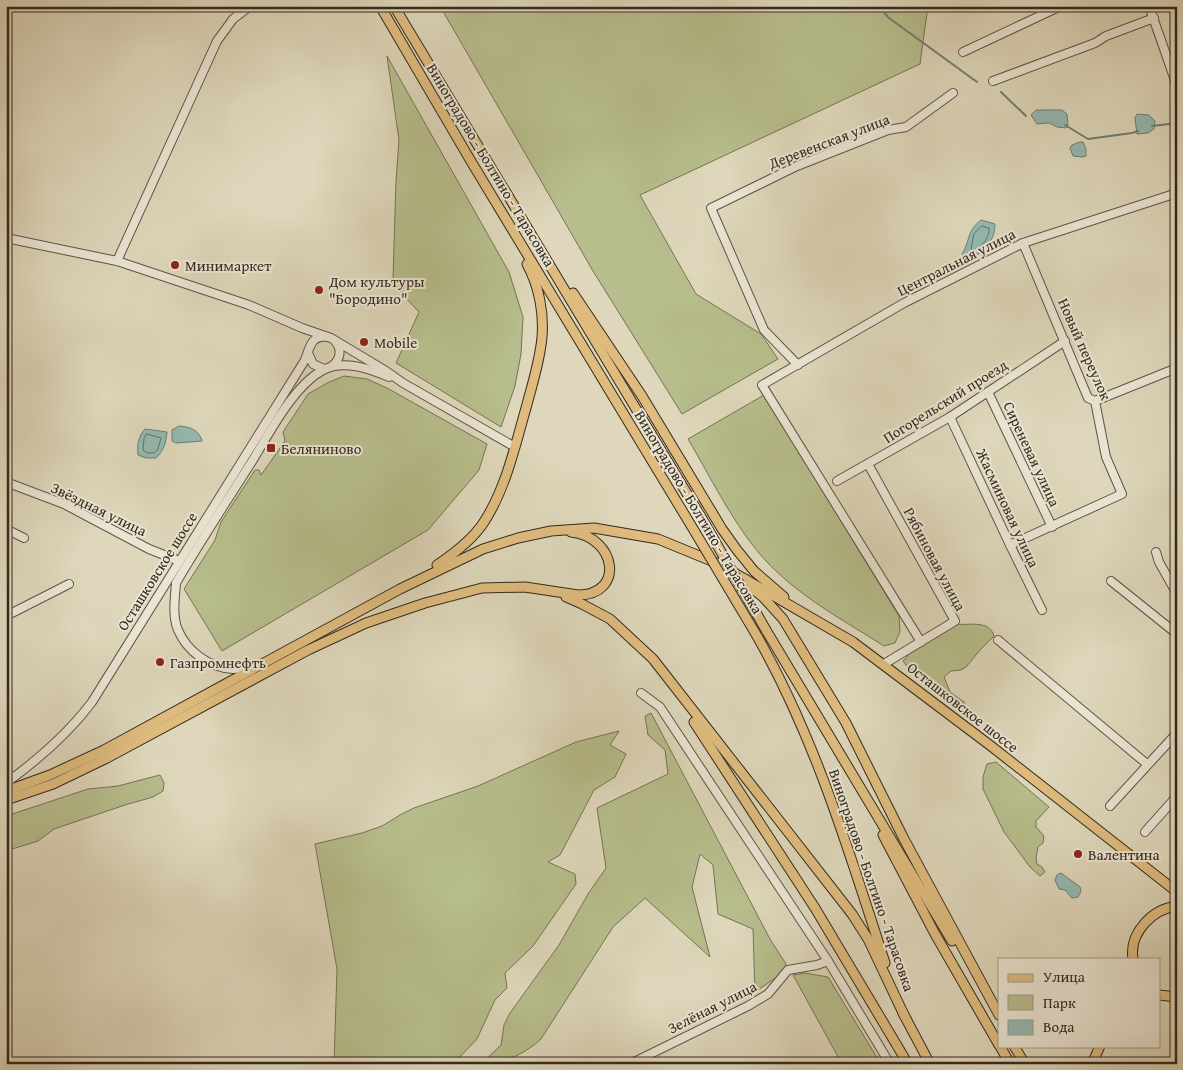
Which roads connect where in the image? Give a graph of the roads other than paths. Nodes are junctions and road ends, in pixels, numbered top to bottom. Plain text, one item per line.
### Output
1 (250, 6) edge
2 (380, 6) edge
3 (394, 6) edge
4 (1061, 6) edge
5 (1150, 6) edge
6 (1154, 18) junction
7 (963, 52) dead end
8 (993, 81) dead end
9 (1177, 86) edge
10 (953, 93) dead end
11 (472, 163) junction
12 (1177, 194) edge
13 (532, 235) junction
14 (6, 238) edge
15 (127, 240) junction
16 (1023, 243) junction
17 (117, 261) junction
18 (137, 268) junction
19 (302, 328) junction
20 (331, 339) junction
21 (1065, 341) junction
22 (309, 349) junction
23 (798, 364) junction
24 (328, 367) junction
25 (1177, 368) edge
26 (403, 383) junction
27 (988, 392) junction
28 (1095, 401) junction
29 (950, 417) junction
30 (515, 447) junction
31 (868, 464) junction
32 (837, 481) dead end
33 (6, 482) edge
34 (1052, 527) junction
35 (6, 529) edge
36 (551, 531) junction
37 (24, 538) dead end
38 (1010, 545) junction
39 (1156, 552) dead end
40 (180, 561) junction
41 (727, 569) junction
42 (1111, 581) dead end
43 (414, 582) junction
44 (69, 584) dead end
45 (549, 591) junction
46 (1177, 594) edge
47 (1042, 610) dead end
48 (800, 611) junction
49 (6, 616) edge
50 (1177, 634) edge
51 (998, 640) dead end
52 (920, 642) junction
53 (653, 659) junction
54 (884, 664) junction
55 (256, 667) junction
56 (641, 694) dead end
57 (1177, 733) edge
58 (831, 738) junction
59 (1147, 764) junction
60 (6, 783) edge
61 (6, 791) edge
62 (1177, 796) edge
63 (6, 800) edge
64 (1110, 806) dead end
65 (1145, 832) dead end
66 (1177, 892) edge
67 (1177, 906) edge
68 (1131, 948) junction
69 (1128, 958) edge
70 (1133, 958) edge
71 (828, 961) junction
72 (1160, 995) edge
73 (1177, 997) edge
74 (998, 1013) edge
75 (905, 1017) junction
76 (998, 1019) edge
77 (998, 1043) edge
78 (1001, 1048) edge
79 (1016, 1048) edge
80 (1099, 1048) edge
81 (630, 1064) edge
82 (890, 1064) edge
83 (908, 1064) edge
84 (930, 1064) edge
85 (1010, 1064) edge
86 (1025, 1064) edge
87 (1092, 1064) edge

1 - 15 street
2 - 11 main road, Виноградово - Болтино - Тарасовка
3 - 13 main road, Виноградово - Болтино - Тарасовка
4 - 7 street
5 - 6 street
6 - 8 street
6 - 9 street
10 - 23 street, Деревенская улица
11 - 30 main road
11 - 75 main road, Виноградово - Болтино - Тарасовка, bridge
12 - 16 street, Центральная улица
13 - 48 main road
13 - 58 main road, Виноградово - Болтино - Тарасовка, bridge
14 - 17 street
15 - 17 street
15 - 18 street
16 - 21 street, Новый переулок
16 - 23 street, Центральная улица
17 - 18 street
18 - 19 street
19 - 20 street
19 - 22 street
20 - 22 street
20 - 24 street
20 - 26 street
21 - 27 street, Погорельский проезд
21 - 28 street, Новый переулок
22 - 24 street
22 - 40 street, Осташковское шоссе
23 - 52 street, Центральная улица
24 - 26 street
24 - 55 street, Осташковское шоссе
25 - 28 street
26 - 30 street
27 - 29 street, Погорельский проезд
27 - 34 street, Сиреневая улица
28 - 34 street, Новый переулок
29 - 31 street, Погорельский проезд
29 - 38 street, Жасминовая улица
30 - 43 main road
31 - 32 street, Погорельский проезд
31 - 52 street, Рябиновая улица
33 - 40 street, Звёздная улица
34 - 38 street, Новый переулок
35 - 37 street
36 - 41 main road, Осташковское шоссе
36 - 43 main road
36 - 45 main road
38 - 47 street, Жасминовая улица
39 - 46 street
40 - 60 street, Осташковское шоссе
41 - 48 main road, Осташковское шоссе
41 - 74 main road
42 - 50 street
43 - 55 main road
44 - 49 street
45 - 53 main road
45 - 63 main road
48 - 54 main road, Осташковское шоссе
51 - 59 street
52 - 54 street, Рябиновая улица
53 - 75 main road
53 - 83 main road
54 - 66 main road, Осташковское шоссе
55 - 61 main road
56 - 71 street
57 - 59 street
58 - 76 main road, Виноградово - Болтино - Тарасовка
58 - 77 main road
59 - 64 street
62 - 65 street
67 - 68 main road
68 - 69 main road
68 - 70 main road
71 - 81 street, Зелёная улица
71 - 82 street
72 - 73 main road
75 - 84 main road, Виноградово - Болтино - Тарасовка
78 - 85 main road
79 - 86 main road
80 - 87 main road

